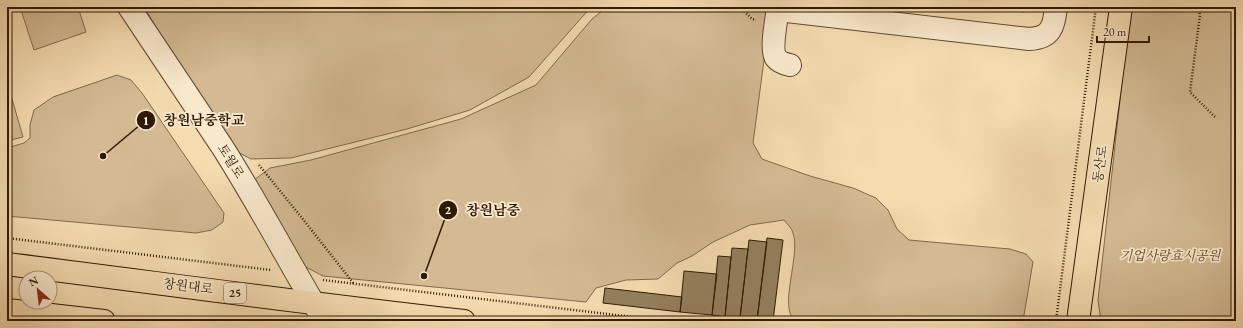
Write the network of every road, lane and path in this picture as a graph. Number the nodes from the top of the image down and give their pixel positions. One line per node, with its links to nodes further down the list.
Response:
1 (129, 7): 14 (street, 토월로)
2 (1056, 7): 6 (street)
3 (1096, 7): 18 (path)
4 (1121, 7): 19 (main road, 동산로)
5 (1198, 7): 8 (path)
6 (778, 9): 7 (street)
7 (790, 65)
8 (1216, 118)
9 (7, 238): 11 (path)
10 (7, 264): 14 (main road, 창원대로 / 25)
11 (274, 270)
12 (323, 280): 17 (path)
13 (7, 310): 15 (main road)
14 (318, 312): 16 (main road, 창원대로 / 25)
15 (104, 321)
16 (464, 321)
17 (666, 321)
18 (1056, 321)
19 (1078, 321)

